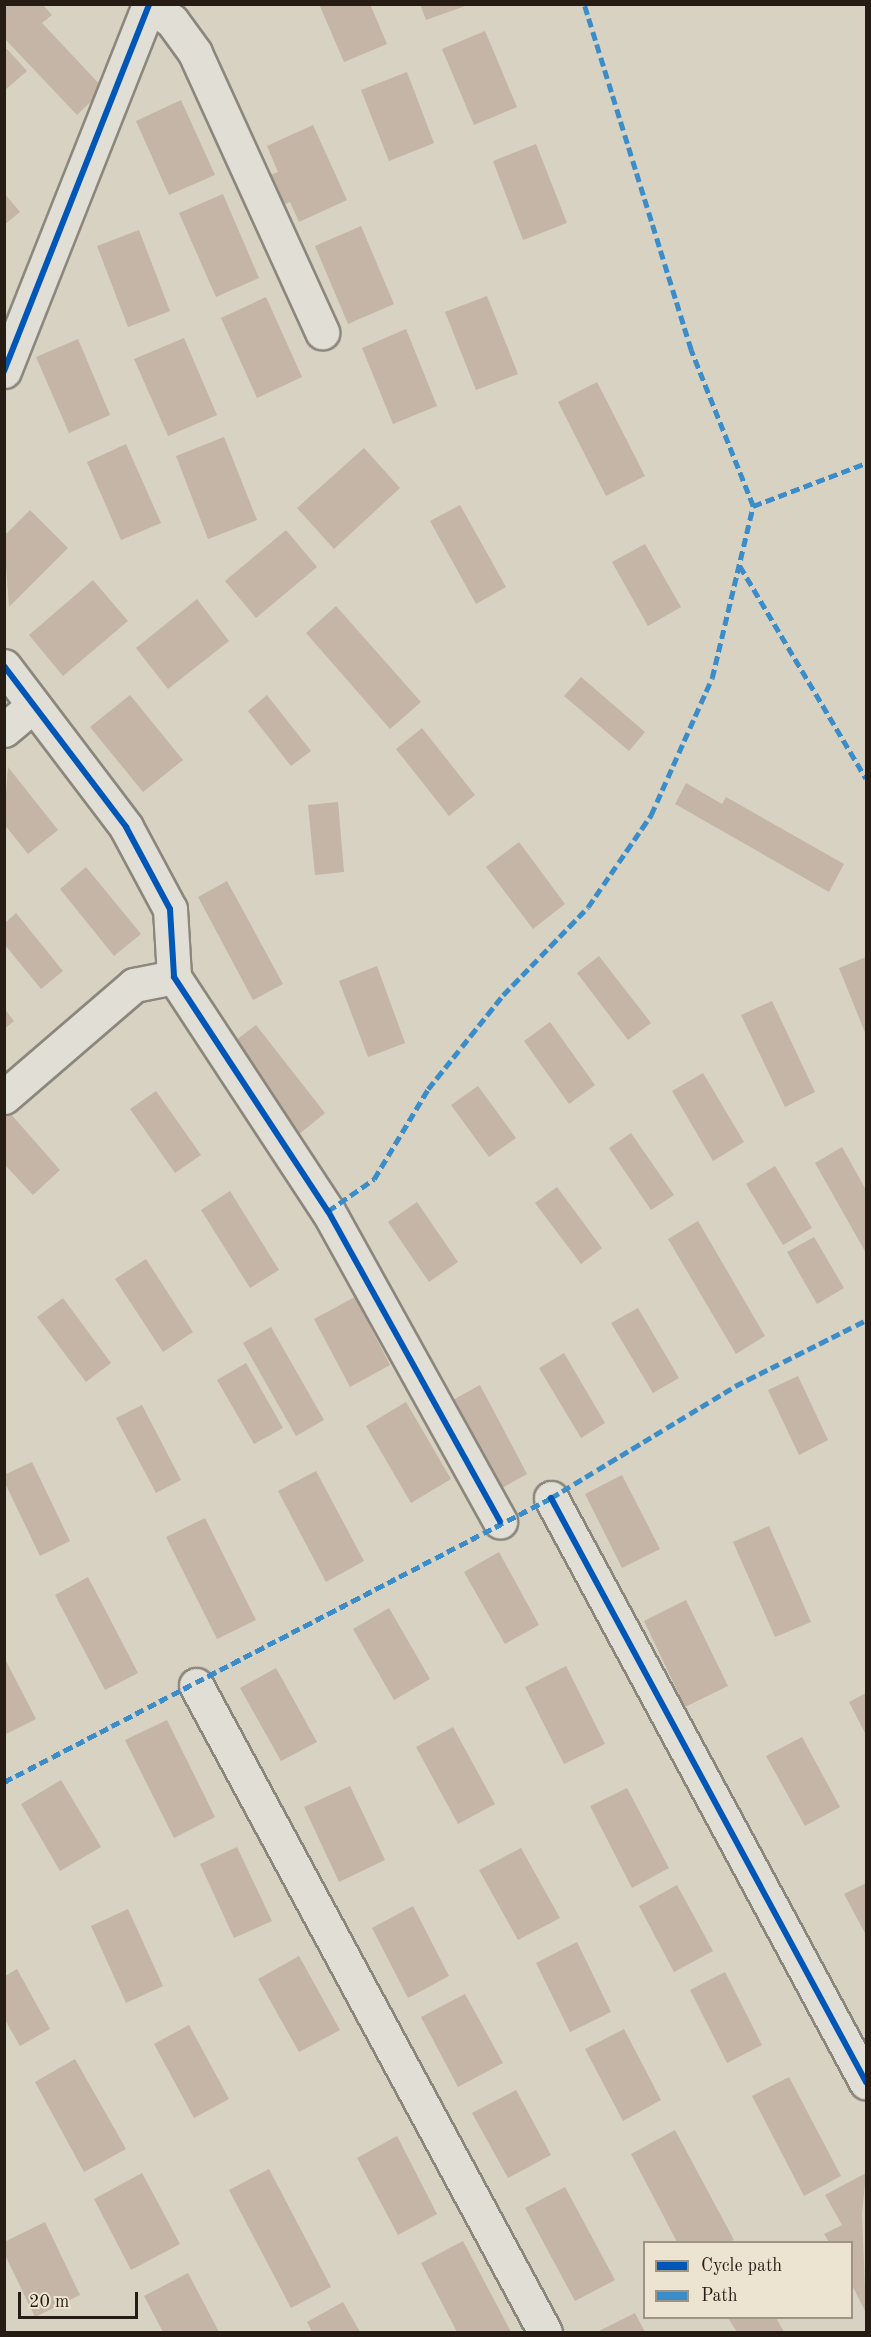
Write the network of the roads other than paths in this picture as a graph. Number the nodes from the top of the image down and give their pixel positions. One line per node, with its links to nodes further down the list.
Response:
1 (149, 5): 2 (street); 3 (street)
2 (322, 332)
3 (4, 371)
4 (4, 666): 5 (street)
5 (33, 706): 6 (street); 7 (street)
6 (4, 730)
7 (174, 977): 8 (street); 10 (street)
8 (4, 1097)
9 (551, 1498): 12 (street)
10 (500, 1521)
11 (196, 1685): 13 (street)
12 (867, 2082)
13 (544, 2332)

